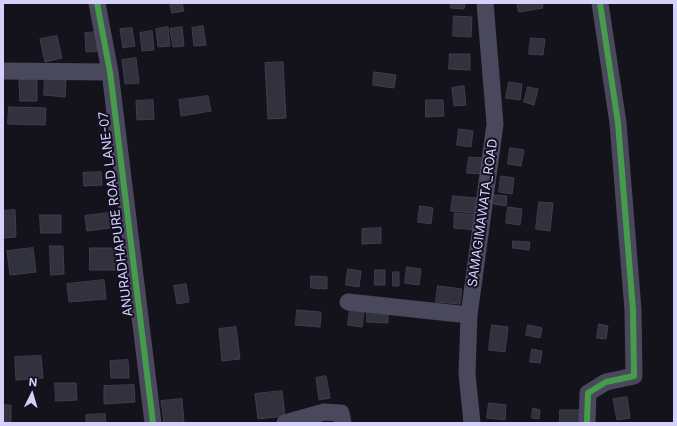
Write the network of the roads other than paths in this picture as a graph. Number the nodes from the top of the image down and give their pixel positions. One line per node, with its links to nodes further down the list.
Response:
1 (97, 3): 5 (street, ANURADHAPURE ROAD LANE-07)
2 (485, 3): 7 (street, SAMAGIMAWATA_ROAD)
3 (600, 3): 12 (street)
4 (3, 71): 5 (street)
5 (110, 72): 8 (street, ANURADHAPURE ROAD LANE-07)
6 (348, 302): 7 (street)
7 (469, 315): 11 (street, SAMAGIMAWATA_ROAD)
8 (153, 423)
9 (285, 423): 10 (street)
10 (343, 423)
11 (472, 423)
12 (587, 423)

